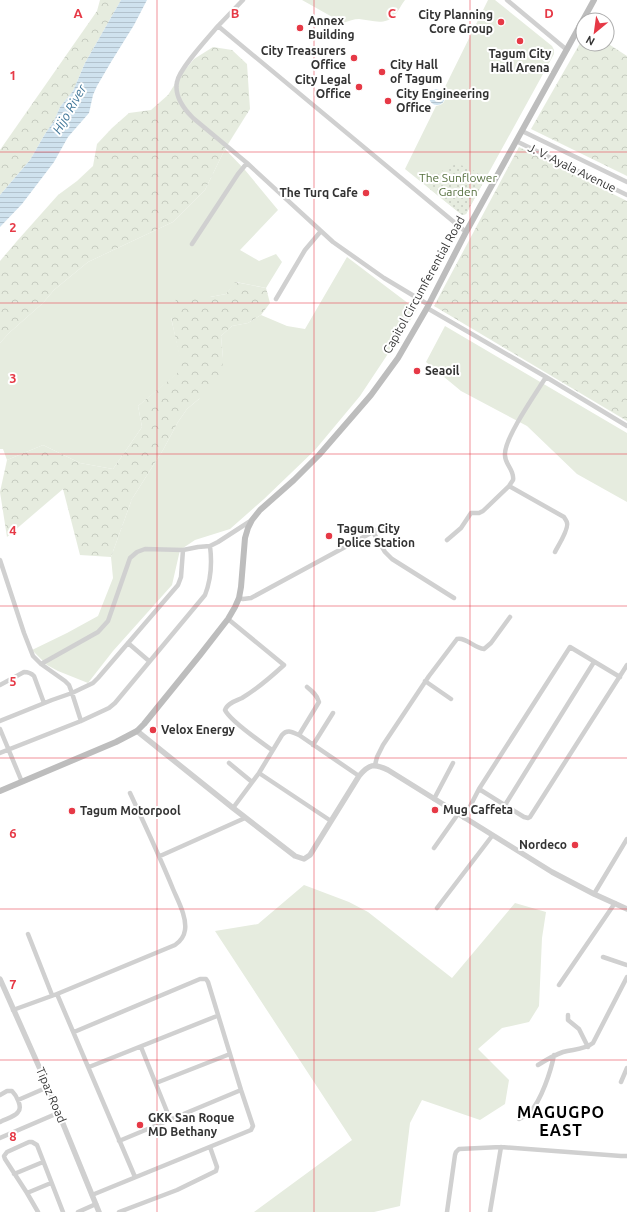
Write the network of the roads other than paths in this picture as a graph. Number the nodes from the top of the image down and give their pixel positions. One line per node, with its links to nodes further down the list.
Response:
1 (242, 0): 5 (street)
2 (507, 0): 7 (street)
3 (594, 0): 4 (main road, Capitol Circumferential Road)
4 (587, 12)
5 (218, 26): 10 (street); 14 (street)
6 (575, 35): 7 (main road, Capitol Circumferential Road)
7 (567, 50): 8 (main road, Capitol Circumferential Road)
8 (522, 131): 9 (main road, Capitol Circumferential Road); 11 (street, J. V. Ayala Avenue)
9 (516, 141): 12 (street, J. V. Ayala Avenue); 14 (main road, Capitol Circumferential Road)
10 (247, 163): 13 (street); 15 (street)
11 (627, 182)
12 (627, 195)
13 (321, 231): 16 (street); 17 (street)
14 (466, 232): 17 (main road, Capitol Circumferential Road)
15 (192, 244)
16 (276, 299)
17 (428, 306): 18 (street); 21 (main road, Capitol Circumferential Road)
18 (546, 377): 19 (street); 20 (street)
19 (627, 426)
20 (509, 486): 24 (street); 27 (street)
21 (252, 520): 25 (street); 29 (main road, Capitol Circumferential Road)
22 (382, 527): 23 (street)
23 (373, 532): 29 (street); 30 (street)
24 (447, 540)
25 (210, 546): 26 (street); 34 (street)
26 (183, 550): 33 (street); 36 (street)
27 (555, 552)
28 (0, 560): 36 (street)
29 (239, 598): 32 (main road, Capitol Circumferential Road)
30 (454, 598)
31 (510, 618): 39 (street)
32 (228, 619): 49 (main road, Capitol Circumferential Road); 53 (street)
33 (128, 643): 34 (street); 42 (street)
34 (149, 662): 47 (street)
35 (594, 662): 38 (street); 62 (street); 66 (street)
36 (41, 664): 42 (street)
37 (627, 665): 38 (street)
38 (620, 677): 66 (street)
39 (425, 681): 43 (street); 57 (street)
40 (0, 685): 44 (street)
41 (307, 687): 50 (street)
42 (72, 693): 44 (street); 47 (street)
43 (452, 699)
44 (44, 703): 46 (street)
45 (333, 714): 51 (street)
46 (0, 721)
47 (81, 721): 52 (street)
48 (0, 729): 52 (street)
49 (137, 731): 60 (main road, Capitol Circumferential Road); 67 (street)
50 (299, 735): 51 (street); 53 (street)
51 (313, 745): 59 (street)
52 (8, 750): 54 (street); 60 (street)
53 (272, 750): 58 (street)
54 (0, 753)
55 (453, 763): 65 (street)
56 (229, 764): 61 (street)
57 (375, 765): 59 (street); 65 (street)
58 (259, 773): 61 (street); 71 (street)
59 (359, 776): 71 (street)
60 (22, 782): 63 (main road, Capitol Circumferential Road)
61 (252, 782): 67 (street)
62 (479, 790): 66 (street); 70 (street)
63 (0, 791)
64 (130, 794): 75 (street)
65 (434, 799): 68 (street)
66 (505, 805)
67 (233, 808): 69 (street)
68 (458, 814): 70 (street); 74 (street)
69 (245, 818): 71 (street); 75 (street)
70 (464, 818): 72 (street)
71 (331, 821)
72 (492, 836): 76 (street); 78 (street)
73 (627, 840): 76 (street)
74 (434, 848)
75 (160, 856): 86 (street)
76 (594, 894): 77 (street)
77 (615, 903): 79 (street); 85 (street)
78 (437, 908)
79 (627, 909)
80 (28, 934): 86 (street)
81 (603, 957): 82 (street)
82 (627, 965)
83 (627, 977): 92 (street)
84 (0, 979): 87 (street, Tipaz Road)
85 (559, 985)
86 (55, 994): 87 (street); 90 (street)
87 (13, 1010): 100 (street, Tipaz Road)
88 (568, 1015): 92 (street)
89 (217, 1016): 90 (street); 91 (street); 93 (street)
90 (74, 1032): 96 (street)
91 (141, 1047): 96 (street); 99 (street)
92 (588, 1047): 94 (street)
93 (230, 1054): 99 (street); 101 (street)
94 (554, 1055): 95 (street); 106 (street)
95 (538, 1065)
96 (89, 1068): 109 (street)
97 (627, 1068): 98 (street)
98 (621, 1082)
99 (156, 1083): 105 (street)
100 (48, 1087): 103 (street); 104 (street, Tipaz Road)
101 (241, 1090): 105 (street); 110 (street)
102 (0, 1095): 103 (street)
103 (18, 1100): 107 (street)
104 (58, 1113): 108 (street); 118 (street, Tipaz Road)
105 (170, 1119): 109 (street)
106 (519, 1119)
107 (0, 1122)
108 (0, 1138)
109 (119, 1140): 115 (street)
110 (210, 1146): 115 (street); 124 (street)
111 (501, 1147): 112 (street); 125 (street); 126 (street)
112 (627, 1156)
113 (43, 1162): 114 (street); 114 (street); 116 (street)
114 (14, 1174): 117 (street)
115 (135, 1178): 118 (street)
116 (51, 1183): 117 (street); 121 (street)
117 (27, 1193): 120 (street)
118 (92, 1195): 119 (street, Tipaz Road)
119 (96, 1204): 122 (street); 123 (street, Tipaz Road)
120 (38, 1212)
121 (63, 1212)
122 (78, 1212)
123 (99, 1212)
124 (120, 1212)
125 (447, 1212)
126 (490, 1212)

